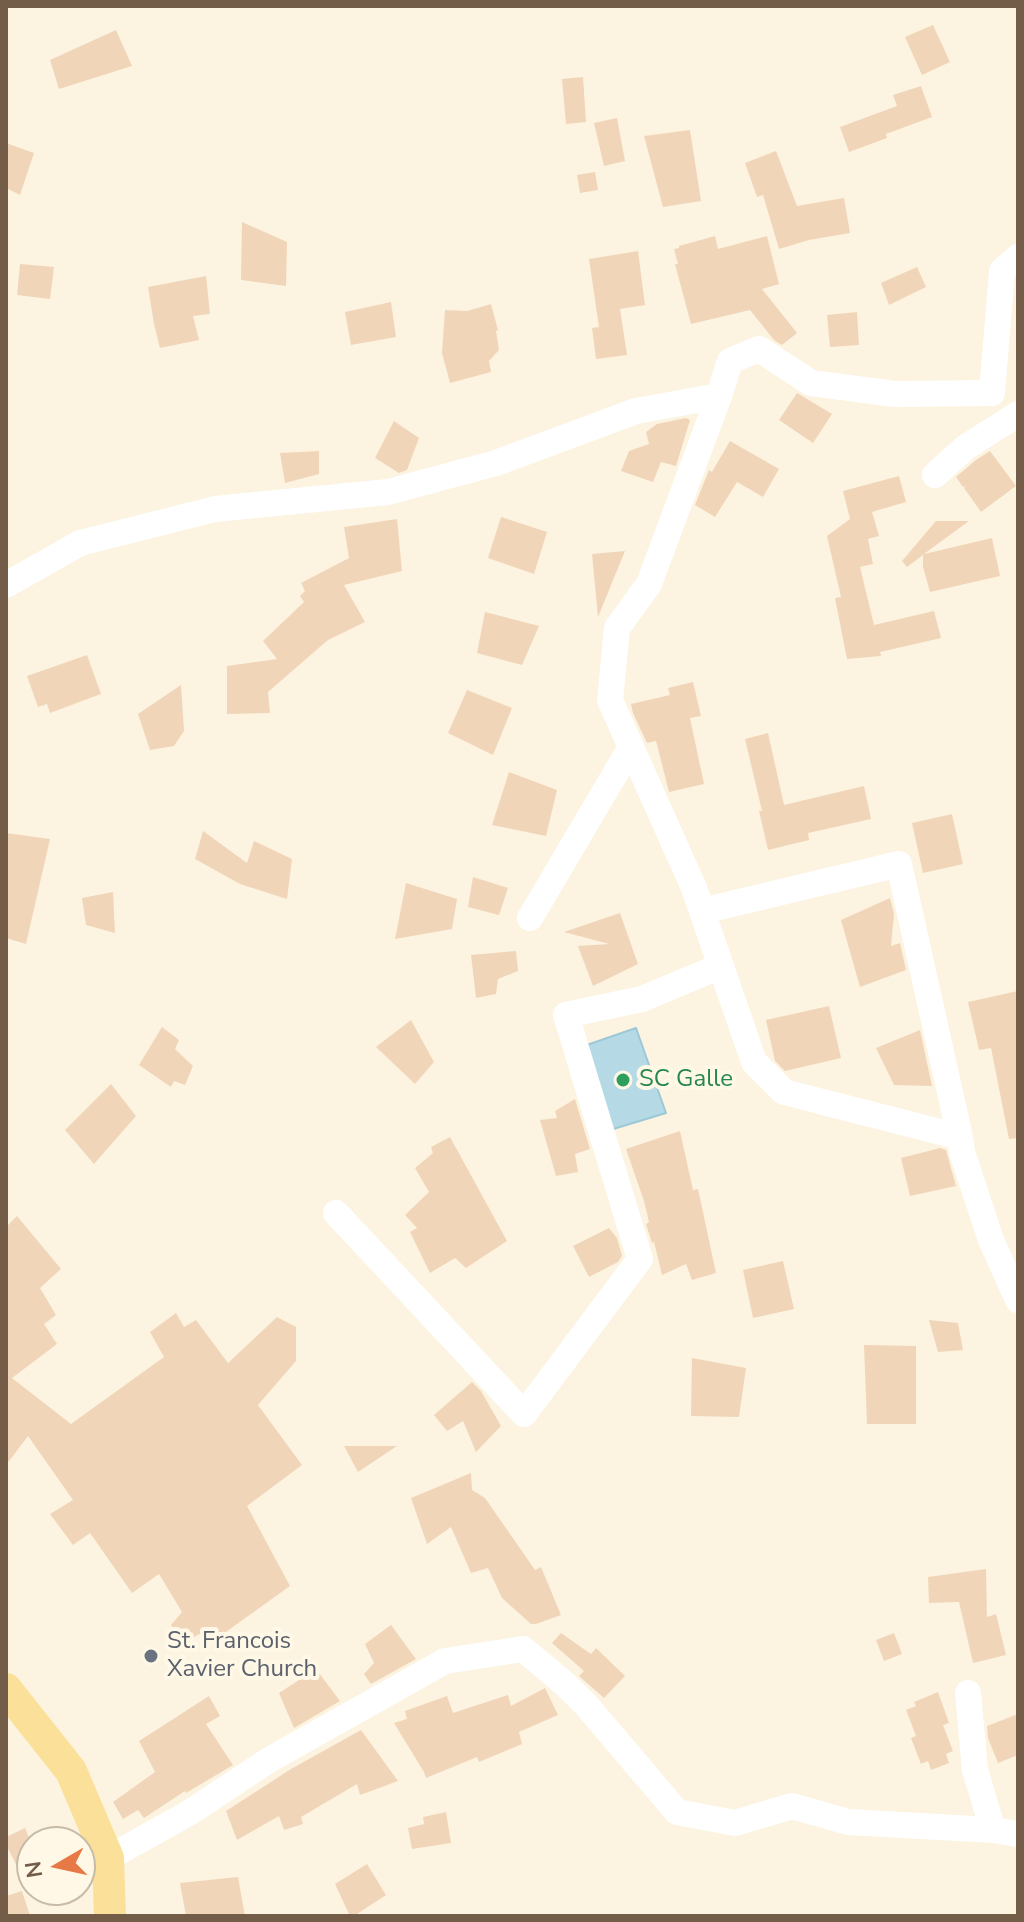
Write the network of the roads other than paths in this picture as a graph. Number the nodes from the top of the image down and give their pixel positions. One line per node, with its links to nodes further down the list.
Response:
1 (1018, 257): 2 (street)
2 (992, 393): 3 (street); 4 (street)
3 (719, 396): 6 (street); 7 (street)
4 (1018, 413): 5 (street)
5 (935, 475)
6 (6, 585)
7 (631, 747): 8 (street); 9 (street)
8 (702, 911): 10 (street); 11 (street)
9 (530, 918)
10 (721, 966): 11 (street); 12 (street)
11 (960, 1137): 13 (street)
12 (336, 1213)
13 (1018, 1300)
14 (6, 1689): 17 (main road)
15 (968, 1693): 16 (street)
16 (1006, 1832): 17 (street)
17 (108, 1858): 18 (main road)
18 (110, 1916)

